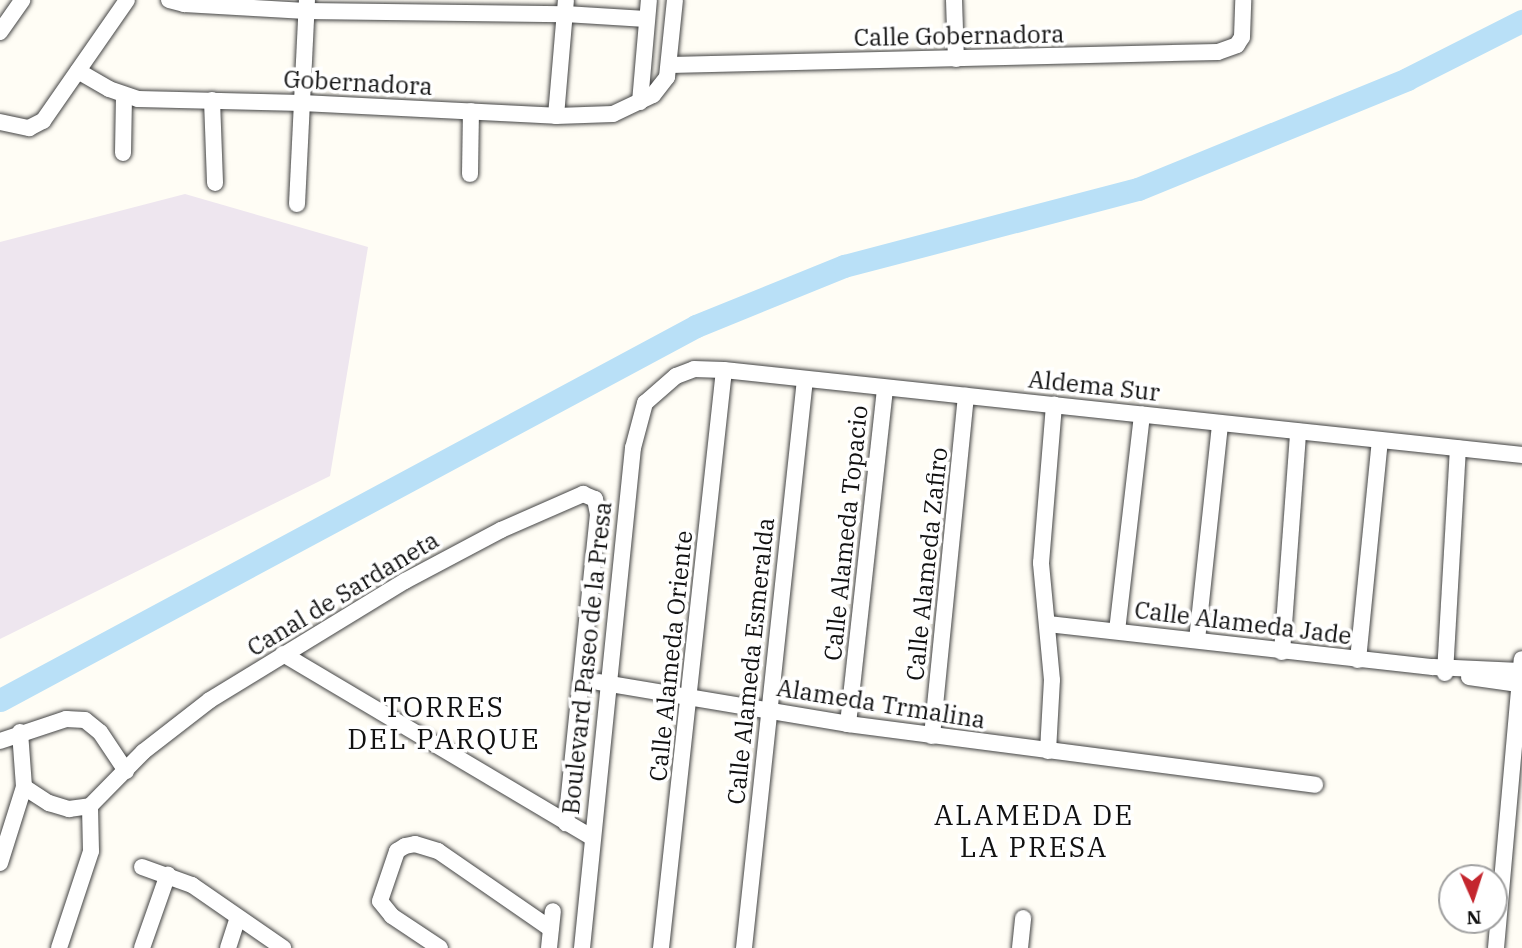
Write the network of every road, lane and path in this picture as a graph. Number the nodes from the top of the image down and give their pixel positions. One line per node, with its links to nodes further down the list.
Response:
1 (22, 0): 11 (street)
2 (127, 0): 14 (street)
3 (169, 0): 8 (street)
4 (649, 0): 10 (street)
5 (675, 0): 13 (street)
6 (954, 0): 12 (street)
7 (1243, 0): 12 (street, Calle Gobernadora)
8 (306, 6): 9 (street); 18 (street)
9 (566, 7): 10 (street); 20 (street)
10 (646, 19): 17 (street)
11 (0, 32)
12 (956, 59): 13 (street, Calle Gobernadora)
13 (670, 65): 17 (street)
14 (78, 71): 15 (street, Gobernadora); 21 (street)
15 (124, 96): 16 (street, Gobernadora); 22 (street)
16 (212, 100): 18 (street, Gobernadora); 24 (street)
17 (640, 102): 20 (street, Gobernadora)
18 (302, 103): 19 (street, Gobernadora); 25 (street)
19 (471, 111): 20 (street, Gobernadora); 23 (street)
20 (555, 116)
21 (0, 122)
22 (123, 153)
23 (470, 173)
24 (215, 183)
25 (297, 204)
26 (724, 370): 27 (street, Aldema Sur); 28 (street, Aldema Sur); 48 (street, Calle Alameda Oriente)
27 (805, 379): 29 (street, Aldema Sur); 49 (street, Calle Alameda Esmeralda)
28 (665, 383): 47 (street, Boulevard Paseo de la Presa)
29 (885, 389): 30 (street, Aldema Sur); 50 (street, Calle Alameda Topacio)
30 (966, 396): 31 (street, Aldema Sur); 52 (street, Calle Alameda Zafiro)
31 (1054, 405): 32 (street, Aldema Sur); 38 (street)
32 (1142, 414): 33 (street, Aldema Sur); 39 (street)
33 (1220, 423): 34 (street, Aldema Sur); 40 (street)
34 (1297, 432): 35 (street, Aldema Sur); 41 (street)
35 (1380, 441): 36 (street, Aldema Sur); 43 (street)
36 (1458, 448): 37 (street, Aldema Sur); 44 (street)
37 (1522, 455)
38 (1048, 624): 39 (street, Calle Alameda Jade); 54 (street)
39 (1116, 631): 40 (street, Calle Alameda Jade)
40 (1197, 640): 41 (street, Calle Alameda Jade)
41 (1282, 652): 43 (street, Calle Alameda Jade)
42 (283, 654): 46 (street, Canal de Sardaneta); 55 (street, Canal de Sardaneta); 60 (street)
43 (1357, 660): 44 (street, Calle Alameda Jade)
44 (1441, 669): 45 (street, Calle Alameda Jade)
45 (1520, 671): 56 (street)
46 (583, 677): 47 (street, Alameda Trmalina); 60 (street)
47 (606, 686): 48 (street, Alameda Trmalina); 61 (street, Boulevard Paseo de la Presa)
48 (689, 698): 49 (street, Alameda Trmalina); 76 (street, Calle Alameda Oriente)
49 (768, 710): 50 (street, Alameda Trmalina); 77 (street, Calle Alameda Esmeralda)
50 (848, 724): 52 (street, Alameda Trmalina)
51 (20, 733): 53 (street); 55 (street); 58 (street)
52 (933, 736): 54 (street, Alameda Trmalina)
53 (0, 741)
54 (1048, 751): 57 (street, Alameda Trmalina)
55 (126, 771): 59 (street)
56 (1516, 778): 79 (street)
57 (1315, 785)
58 (24, 787): 59 (street); 62 (street)
59 (90, 806): 69 (street)
60 (566, 823): 61 (street)
61 (591, 837): 75 (street, Boulevard Paseo de la Presa)
62 (0, 863)
63 (142, 867): 64 (street)
64 (168, 874): 66 (street); 70 (street)
65 (553, 911): 68 (street)
66 (238, 918): 71 (street); 72 (street)
67 (1023, 918): 78 (street)
68 (551, 929): 73 (street); 74 (street)
69 (59, 948)
70 (142, 948)
71 (228, 948)
72 (283, 948)
73 (440, 948)
74 (550, 948)
75 (582, 948)
76 (661, 948)
77 (744, 948)
78 (1020, 948)
79 (1496, 948)

